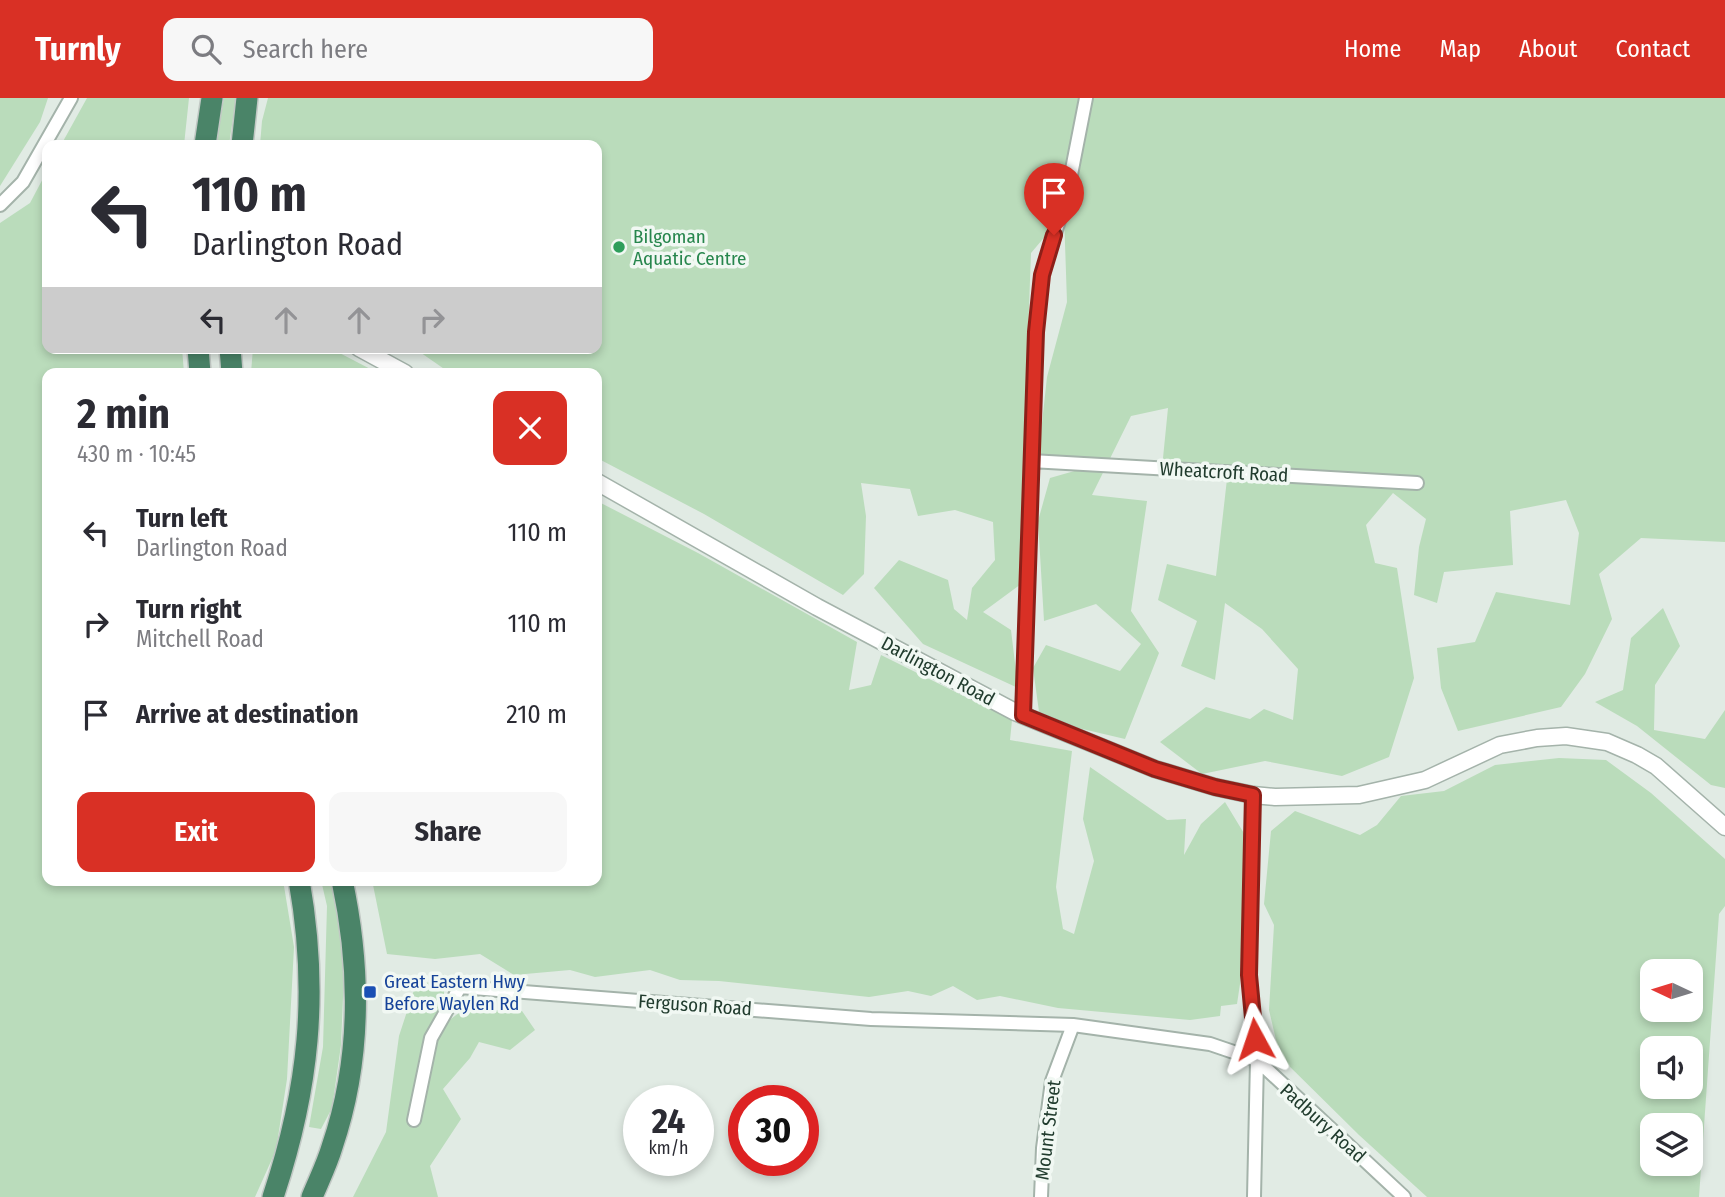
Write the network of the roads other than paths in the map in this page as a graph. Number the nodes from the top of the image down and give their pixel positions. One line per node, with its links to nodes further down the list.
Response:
1 (71, 98): 5 (street)
2 (212, 98): 6 (highway)
3 (247, 98): 7 (highway)
4 (1086, 98): 12 (street)
5 (47, 140)
6 (206, 140)
7 (243, 140)
8 (42, 149): 9 (street)
9 (0, 205)
10 (370, 354): 11 (street)
11 (396, 368)
12 (1031, 461): 13 (street, Wheatcroft Road); 15 (street)
13 (1417, 483)
14 (602, 485): 15 (street, Darlington Road)
15 (1023, 715): 16 (street, Darlington Road)
16 (1253, 795): 17 (street, Darlington Road); 21 (street)
17 (1725, 827)
18 (300, 886): 23 (highway)
19 (343, 886): 24 (highway)
20 (1073, 1025): 21 (street, Padbury Road); 22 (street, Ferguson Road); 25 (street, Mount Street)
21 (1257, 1060): 26 (street); 27 (street, Padbury Road)
22 (414, 1120)
23 (273, 1197)
24 (312, 1197)
25 (1041, 1197)
26 (1254, 1197)
27 (1405, 1197)

